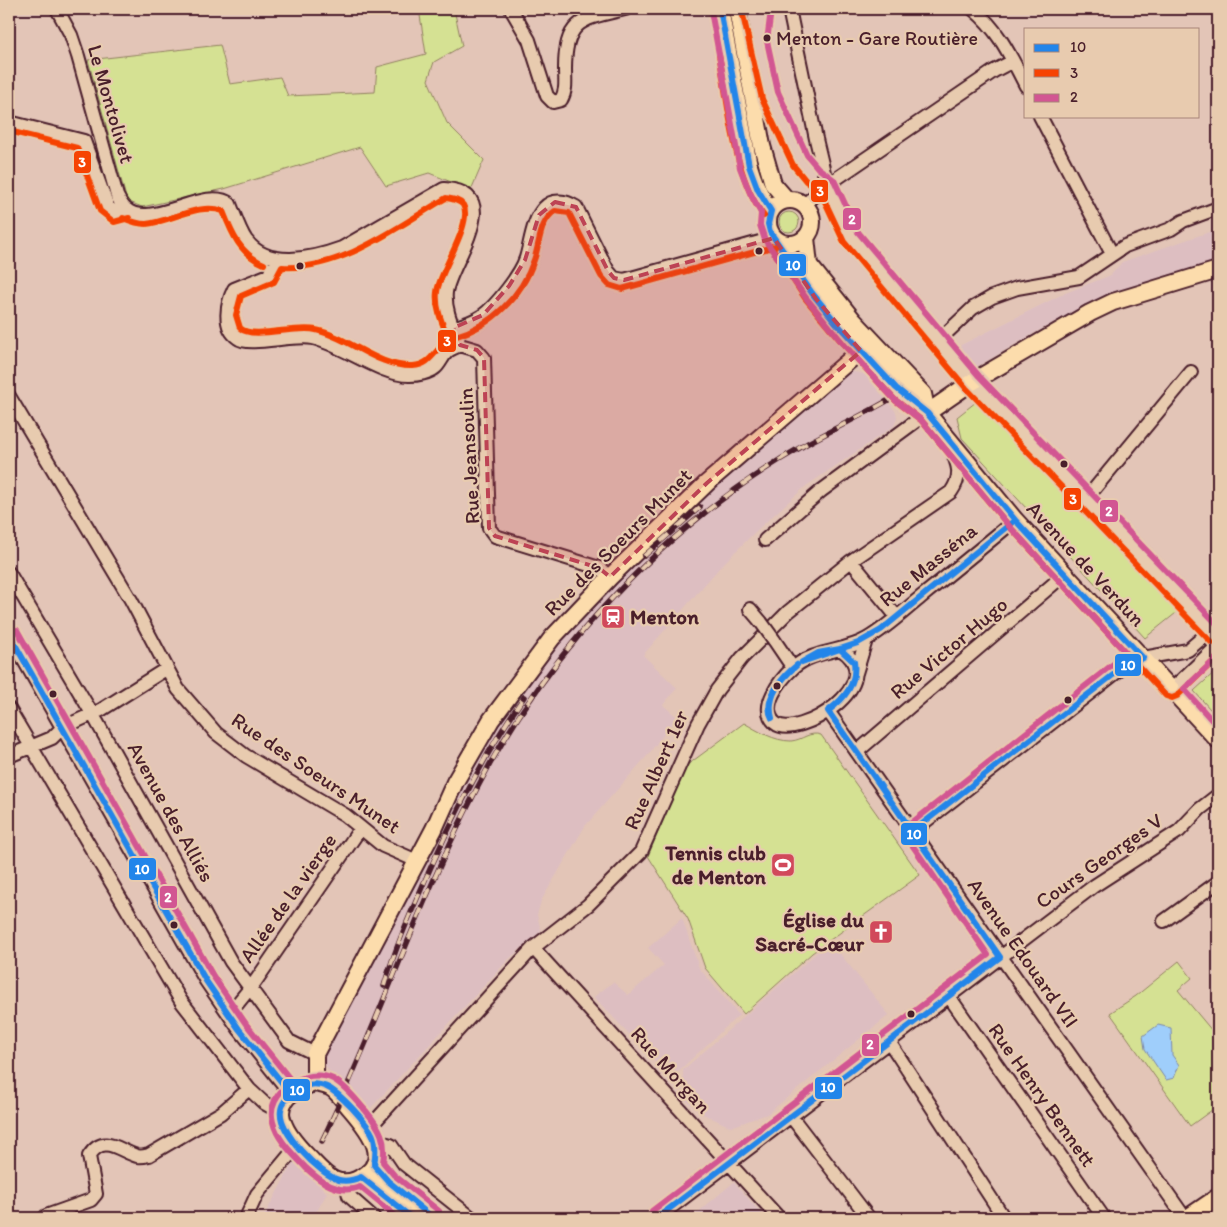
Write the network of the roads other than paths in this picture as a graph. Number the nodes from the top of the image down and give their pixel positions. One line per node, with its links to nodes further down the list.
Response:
1 (57, 9): 16 (street, Le Montolivet)
2 (511, 9): 3 (street)
3 (625, 9)
4 (720, 9): 17 (main road)
5 (737, 9): 13 (main road)
6 (789, 9): 12 (street)
7 (973, 9): 8 (street)
8 (1013, 61): 9 (street); 12 (street)
9 (1024, 82)
10 (1041, 118): 20 (street)
11 (9, 122): 16 (street)
12 (827, 185): 14 (street); 24 (street)
13 (788, 200): 14 (main road); 17 (main road)
14 (804, 205): 18 (main road)
15 (1218, 208): 20 (street)
16 (126, 210): 21 (street)
17 (771, 211): 19 (main road)
18 (806, 238): 19 (main road); 26 (main road, Avenue de Verdun)
19 (776, 240): 23 (street); 26 (main road, Avenue de Verdun)
20 (1112, 254): 24 (street)
21 (276, 259): 23 (street); 25 (street)
22 (1218, 270): 28 (main road)
23 (454, 328): 25 (street)
24 (938, 341): 28 (street)
25 (460, 345): 38 (street, Rue Jeansoulin)
26 (866, 346): 30 (main road, Avenue de Verdun); 38 (main road, Rue des Soeurs Munet)
27 (1191, 372): 32 (street)
28 (972, 382): 30 (main road); 32 (street)
29 (9, 396): 47 (street, Rue des Soeurs Munet)
30 (927, 413): 31 (main road, Avenue de Verdun); 34 (street)
31 (944, 434): 33 (main road, Avenue de Verdun); 35 (street, Rue Albert 1er)
32 (1086, 499): 42 (street)
33 (1015, 520): 37 (main road, Avenue de Verdun); 40 (street, Rue Masséna)
34 (765, 540)
35 (851, 561): 40 (street); 64 (street, Rue Albert 1er)
36 (9, 573): 52 (street, Avenue des Alliés)
37 (1065, 574): 45 (main road, Avenue de Verdun); 56 (street, Rue Victor Hugo)
38 (610, 577): 61 (main road, Rue des Soeurs Munet)
39 (750, 609): 46 (street, bridge)
40 (897, 617): 43 (street, Rue Masséna)
41 (9, 634): 53 (street)
42 (1218, 637): 45 (street); 49 (street)
43 (866, 640): 44 (street, Rue Masséna); 48 (street)
44 (840, 649): 46 (street, Rue Masséna); 48 (street)
45 (1143, 658): 49 (main road, Avenue de Verdun); 60 (street)
46 (793, 668): 51 (street)
47 (166, 669): 52 (street); 59 (street, Rue des Soeurs Munet)
48 (856, 674): 51 (street)
49 (1172, 690): 54 (main road, Avenue de Verdun)
50 (9, 709): 55 (street)
51 (828, 711): 56 (street, Avenue Edouard VII)
52 (96, 712): 53 (street); 66 (street, Avenue des Alliés)
53 (62, 728): 55 (street); 68 (street)
54 (1218, 740)
55 (30, 745): 57 (street); 72 (street)
56 (858, 751): 60 (street, Avenue Edouard VII)
57 (9, 756)
58 (1218, 796): 65 (street, Cours Georges V)
59 (360, 829): 61 (street, Rue des Soeurs Munet); 66 (street, Allée de la vierge)
60 (913, 831): 65 (street, Avenue Edouard VII)
61 (417, 861): 70 (main road)
62 (1218, 882): 63 (street)
63 (1164, 921)
64 (533, 948): 76 (street, Rue Albert 1er); 78 (street, Rue Morgan)
65 (1000, 956): 67 (street, Cours Georges V); 94 (street, Avenue Edouard VII)
66 (249, 989): 68 (street, Allée de la vierge); 70 (street, Avenue des Alliés)
67 (948, 995): 69 (street, Cours Georges V); 93 (street, Rue Henry Bennett)
68 (229, 1014): 73 (street)
69 (888, 1040): 75 (street, Cours Georges V); 92 (street)
70 (315, 1054): 71 (main road)
71 (315, 1083): 73 (main road); 76 (main road)
72 (249, 1089): 74 (street); 83 (street)
73 (291, 1094): 74 (main road)
74 (280, 1112): 77 (main road)
75 (790, 1116): 78 (street, Cours Georges V); 91 (street)
76 (372, 1135): 79 (main road); 88 (street)
77 (297, 1146): 81 (main road); 84 (street)
78 (728, 1162): 89 (street, Cours Georges V); 90 (street, Rue Morgan)
79 (374, 1165): 80 (main road); 87 (main road)
80 (361, 1177): 81 (main road); 86 (main road)
81 (346, 1183): 85 (street)
82 (1218, 1197): 94 (main road)
83 (46, 1216)
84 (246, 1218)
85 (374, 1218)
86 (412, 1218)
87 (433, 1218)
88 (472, 1218)
89 (656, 1218)
90 (779, 1218)
91 (869, 1218)
92 (1004, 1218)
93 (1104, 1218)
94 (1186, 1218)

